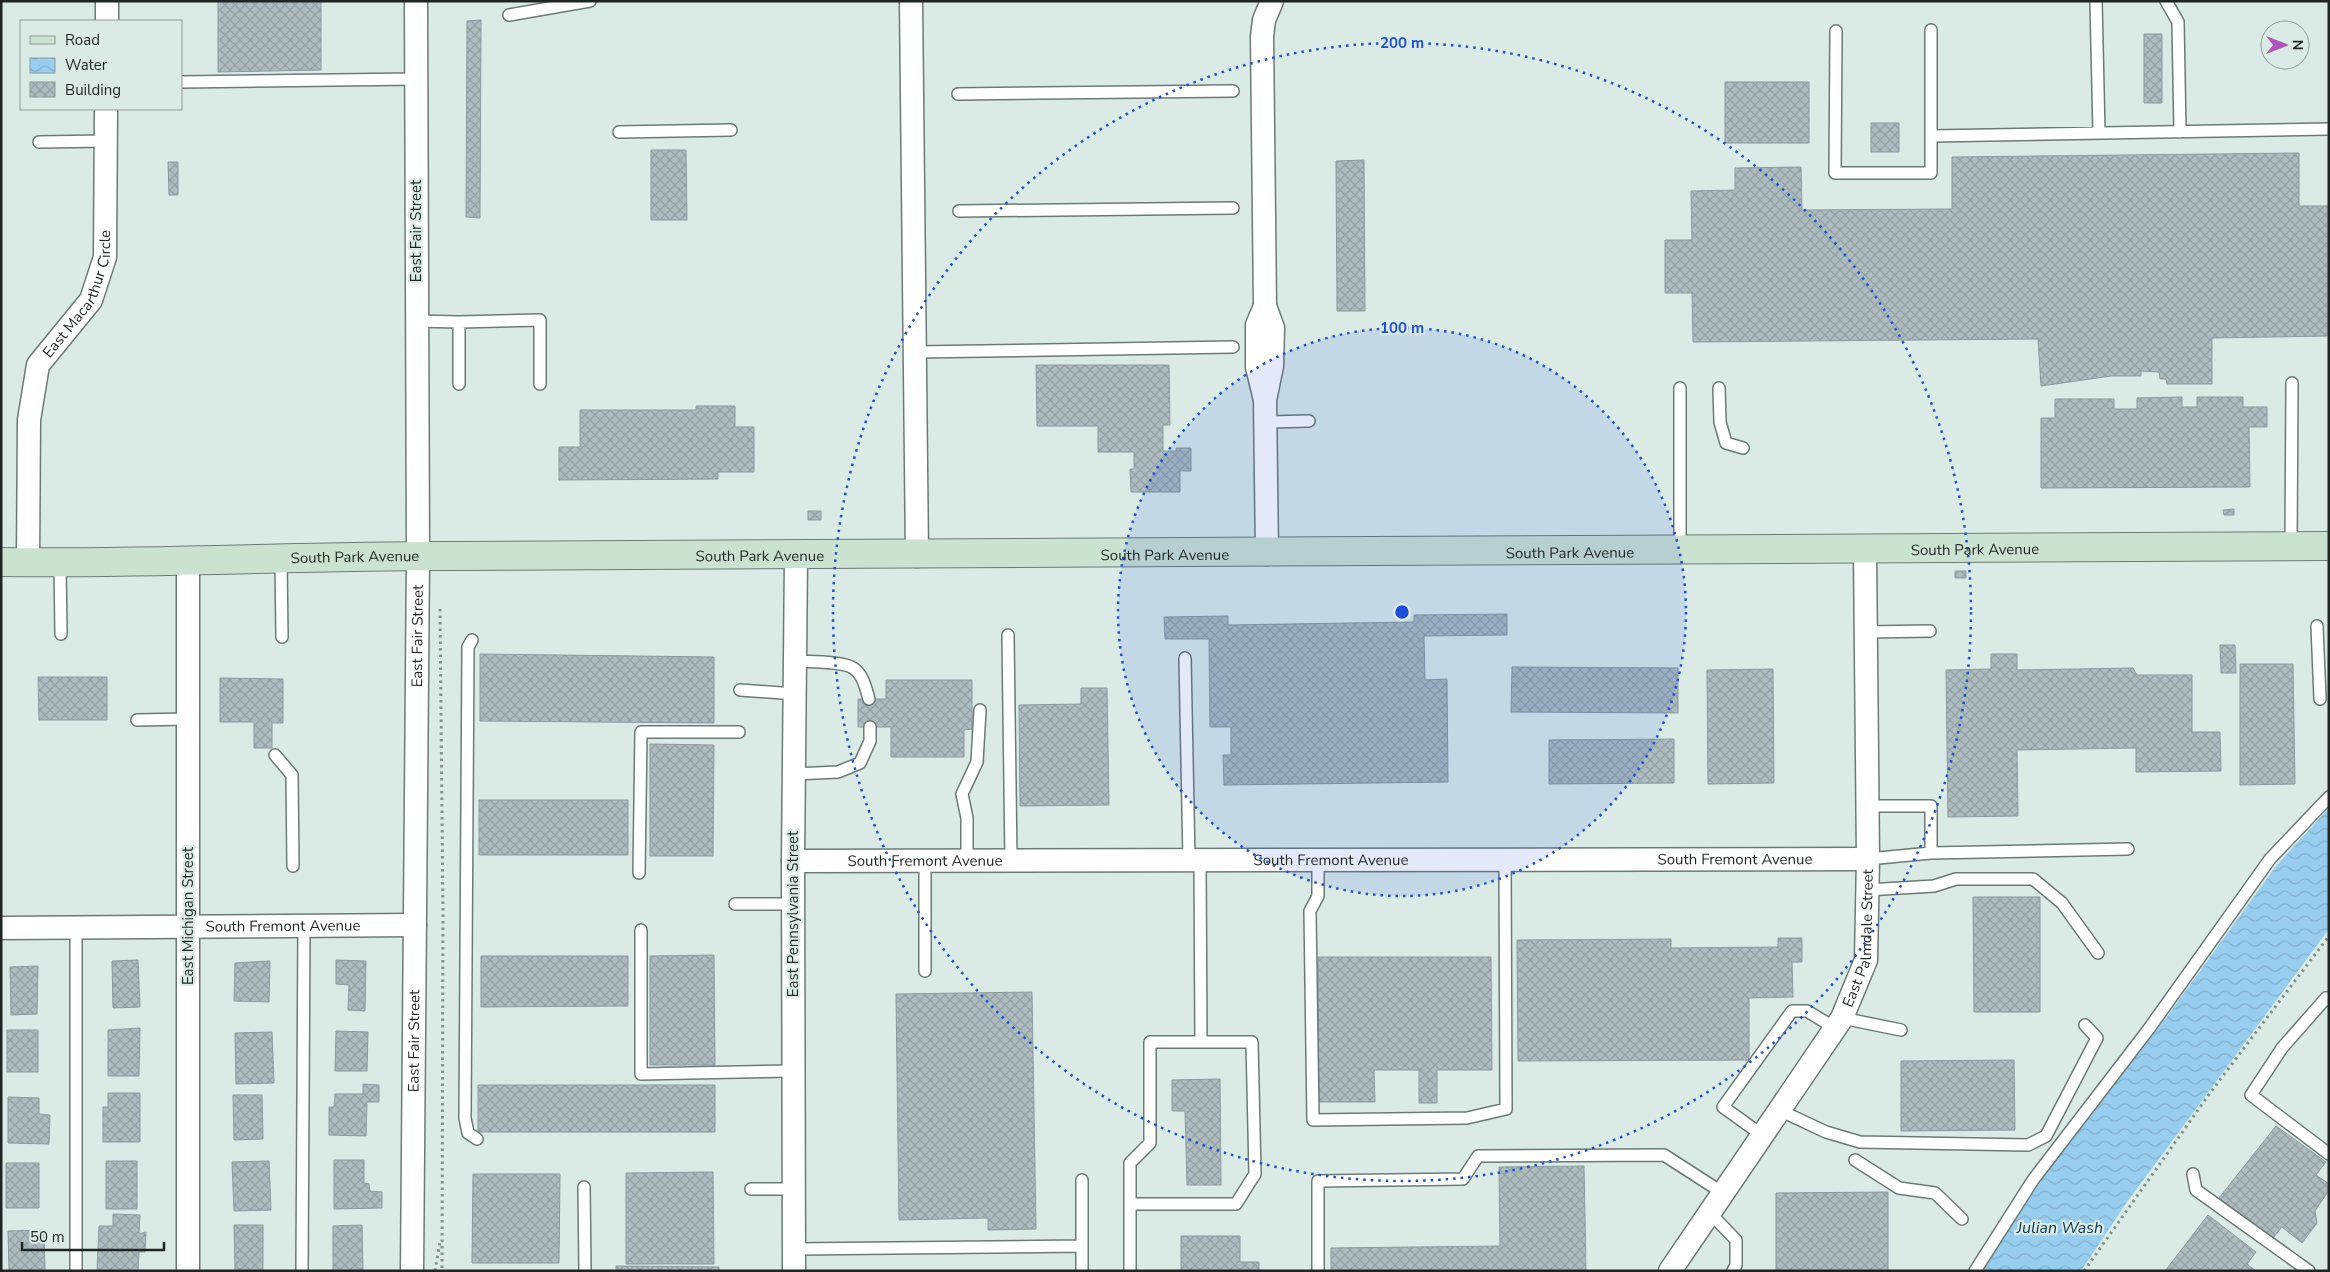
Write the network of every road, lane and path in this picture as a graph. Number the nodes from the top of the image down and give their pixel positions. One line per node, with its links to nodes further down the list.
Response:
1 (107, 1): 9 (street)
2 (416, 1): 12 (street, East Fair Street)
3 (590, 1): 8 (lane)
4 (911, 1): 30 (street)
5 (1272, 1): 37 (street)
6 (2096, 1): 21 (lane)
7 (2166, 1): 20 (lane)
8 (509, 15)
9 (106, 20)
10 (1836, 30): 22 (lane)
11 (1931, 30): 22 (lane)
12 (415, 79): 13 (lane); 27 (street, East Fair Street)
13 (182, 82)
14 (1233, 91): 15 (lane)
15 (958, 94)
16 (106, 110): 23 (street, East Macarthur Circle)
17 (2329, 129): 20 (lane)
18 (731, 130): 19 (lane)
19 (619, 132)
20 (2180, 132): 21 (lane)
21 (2099, 133): 22 (lane)
22 (1931, 136)
23 (106, 141): 24 (lane); 50 (street, East Macarthur Circle)
24 (39, 142)
25 (1233, 208): 26 (lane)
26 (959, 211)
27 (416, 321): 28 (lane); 44 (street, East Fair Street)
28 (459, 322): 32 (lane); 33 (lane)
29 (1233, 347): 30 (lane)
30 (915, 352): 45 (street)
31 (2292, 383): 39 (lane)
32 (459, 384)
33 (540, 384)
34 (1680, 388): 42 (lane)
35 (1719, 388): 38 (lane)
36 (1309, 421): 37 (lane)
37 (1265, 422): 43 (street)
38 (1743, 448)
39 (2291, 546): 40 (main road, South Park Avenue); 41 (main road, South Park Avenue)
40 (2329, 546)
41 (1865, 551): 42 (main road, South Park Avenue); 55 (street, East Palmdale Street)
42 (1680, 552): 43 (main road, South Park Avenue)
43 (1267, 554): 45 (main road, South Park Avenue)
44 (418, 556): 46 (main road, South Park Avenue); 47 (main road, South Park Avenue); 90 (street, East Fair Street)
45 (917, 556): 46 (main road, South Park Avenue)
46 (796, 557): 61 (street, East Pennsylvania Street)
47 (282, 559): 48 (main road, South Park Avenue); 58 (lane)
48 (188, 561): 51 (main road, South Park Avenue); 67 (street, East Michigan Street)
49 (1, 562): 50 (main road, South Park Avenue)
50 (28, 562): 51 (main road, South Park Avenue)
51 (60, 562): 56 (lane)
52 (440, 600): 119 (path)
53 (2317, 626): 65 (lane)
54 (1930, 631): 55 (lane)
55 (1866, 632): 74 (street, East Palmdale Street)
56 (61, 634)
57 (1008, 635): 83 (lane)
58 (282, 637)
59 (472, 640): 107 (lane)
60 (1185, 658): 78 (lane)
61 (795, 661): 63 (street, East Pennsylvania Street); 64 (lane)
62 (740, 690): 63 (lane)
63 (795, 694): 72 (street, East Pennsylvania Street)
64 (869, 699)
65 (2320, 699)
66 (980, 710): 82 (lane)
67 (188, 718): 68 (lane); 91 (street, East Michigan Street)
68 (137, 720)
69 (870, 727): 72 (lane)
70 (739, 732): 86 (lane)
71 (276, 755): 85 (lane)
72 (794, 774): 84 (street, East Pennsylvania Street)
73 (2329, 797): 134 (lane)
74 (1868, 806): 76 (lane); 77 (street, East Palmdale Street)
75 (2128, 849): 76 (lane)
76 (1931, 853): 77 (lane)
77 (1868, 858): 80 (street, South Fremont Avenue); 87 (street, East Palmdale Street)
78 (1194, 860): 79 (street, South Fremont Avenue); 83 (street, South Fremont Avenue); 103 (lane)
79 (1318, 860): 80 (street, South Fremont Avenue); 80 (lane)
80 (1505, 860)
81 (925, 861): 82 (street, South Fremont Avenue); 84 (street, South Fremont Avenue); 98 (lane)
82 (967, 861): 83 (street, South Fremont Avenue)
83 (1011, 861)
84 (793, 862): 89 (street, East Pennsylvania Street)
85 (293, 866)
86 (639, 873)
87 (1868, 890): 97 (lane); 100 (street, East Palmdale Street)
88 (735, 904): 89 (lane)
89 (793, 904): 104 (street, East Pennsylvania Street)
90 (415, 925): 92 (street, South Fremont Avenue); 125 (street, East Fair Street)
91 (188, 926): 92 (street, South Fremont Avenue); 93 (street, South Fremont Avenue); 123 (street, East Michigan Street)
92 (304, 926): 124 (lane)
93 (76, 927): 94 (street, South Fremont Avenue); 122 (lane)
94 (1, 928)
95 (642, 930): 104 (lane)
96 (2329, 936): 135 (path)
97 (2098, 953)
98 (925, 971)
99 (2329, 1000): 108 (lane)
100 (1839, 1023): 102 (lane); 105 (street, East Palmdale Street); 106 (lane)
101 (2085, 1025): 105 (lane)
102 (1901, 1030)
103 (1201, 1042): 116 (lane); 116 (lane)
104 (793, 1071): 114 (street, East Pennsylvania Street)
105 (1780, 1110): 106 (street, East Palmdale Street)
106 (1762, 1135): 115 (street, East Palmdale Street)
107 (477, 1139)
108 (2329, 1154)
109 (1855, 1160): 118 (lane)
110 (2193, 1174): 136 (lane)
111 (1082, 1180): 120 (lane)
112 (584, 1187): 128 (lane)
113 (750, 1189): 114 (lane)
114 (793, 1189): 121 (street, East Pennsylvania Street)
115 (1723, 1193): 117 (street, East Palmdale Street); 131 (lane)
116 (1130, 1204): 130 (lane)
117 (1710, 1213): 132 (street, East Palmdale Street); 133 (lane)
118 (1962, 1219)
119 (442, 1234): 126 (path); 127 (path)
120 (1082, 1246): 121 (lane); 129 (lane)
121 (794, 1260)
122 (76, 1271)
123 (188, 1271)
124 (302, 1271)
125 (412, 1271)
126 (435, 1271)
127 (442, 1271)
128 (585, 1271)
129 (1082, 1271)
130 (1130, 1271)
131 (1318, 1271)
132 (1670, 1271)
133 (1732, 1271)
134 (1975, 1271)
135 (2084, 1271)
136 (2309, 1271)

